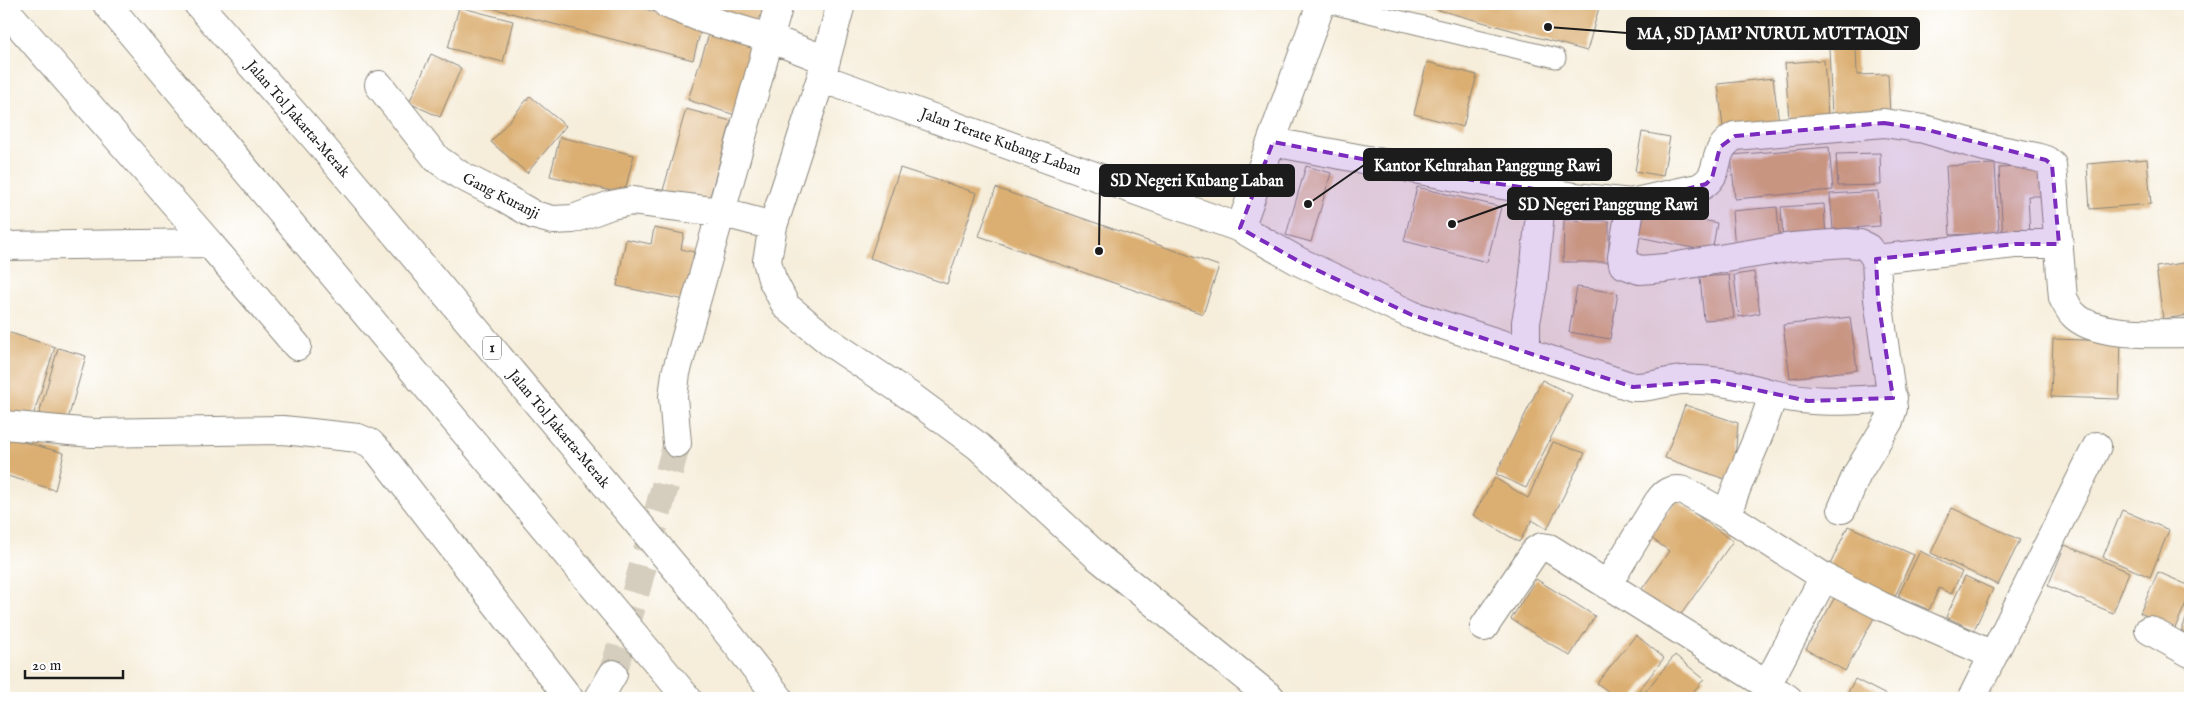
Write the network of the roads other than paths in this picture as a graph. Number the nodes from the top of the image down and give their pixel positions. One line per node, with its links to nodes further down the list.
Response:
1 (107, 4): 43 (main road)
2 (198, 4): 44 (main road, Jalan Tol Jakarta–Merak / 1)
3 (667, 4): 9 (main road, Jalan Terate Kubang Laban)
4 (779, 4): 9 (main road)
5 (841, 4): 11 (main road)
6 (1321, 4): 13 (main road)
7 (1332, 4): 10 (lane)
8 (4, 8): 19 (main road)
9 (772, 39): 11 (main road, Jalan Terate Kubang Laban); 16 (main road)
10 (1556, 58)
11 (817, 63): 17 (main road); 18 (main road, Jalan Terate Kubang Laban)
12 (379, 85): 16 (main road, Gang Kuranji)
13 (1273, 142): 14 (main road); 18 (main road)
14 (1542, 191): 15 (main road); 25 (main road)
15 (1632, 202): 20 (main road); 22 (main road)
16 (722, 213): 17 (main road, Gang Kuranji); 29 (main road)
17 (761, 223): 45 (main road)
18 (1240, 228): 25 (main road, Jalan Terate Kubang Laban)
19 (209, 243): 21 (main road); 24 (main road)
20 (2059, 244): 22 (main road); 23 (main road)
21 (4, 246)
22 (1876, 259): 27 (main road)
23 (2190, 333)
24 (297, 346)
25 (1526, 351): 26 (main road, Jalan Terate Kubang Laban)
26 (1773, 394): 27 (main road, Jalan Terate Kubang Laban); 32 (main road)
27 (1893, 398): 31 (main road)
28 (4, 425): 41 (main road)
29 (677, 443)
30 (2097, 446): 38 (main road)
31 (1842, 509)
32 (1727, 515): 33 (main road); 34 (main road)
33 (1824, 577): 38 (main road); 40 (main road)
34 (1607, 585): 35 (main road); 40 (main road)
35 (1484, 627)
36 (2150, 630): 37 (main road)
37 (2190, 653)
38 (1993, 655): 46 (main road)
39 (613, 674): 42 (main road)
40 (1777, 692)
41 (569, 698)
42 (598, 698)
43 (688, 698)
44 (779, 698)
45 (1271, 698)
46 (1972, 698)

